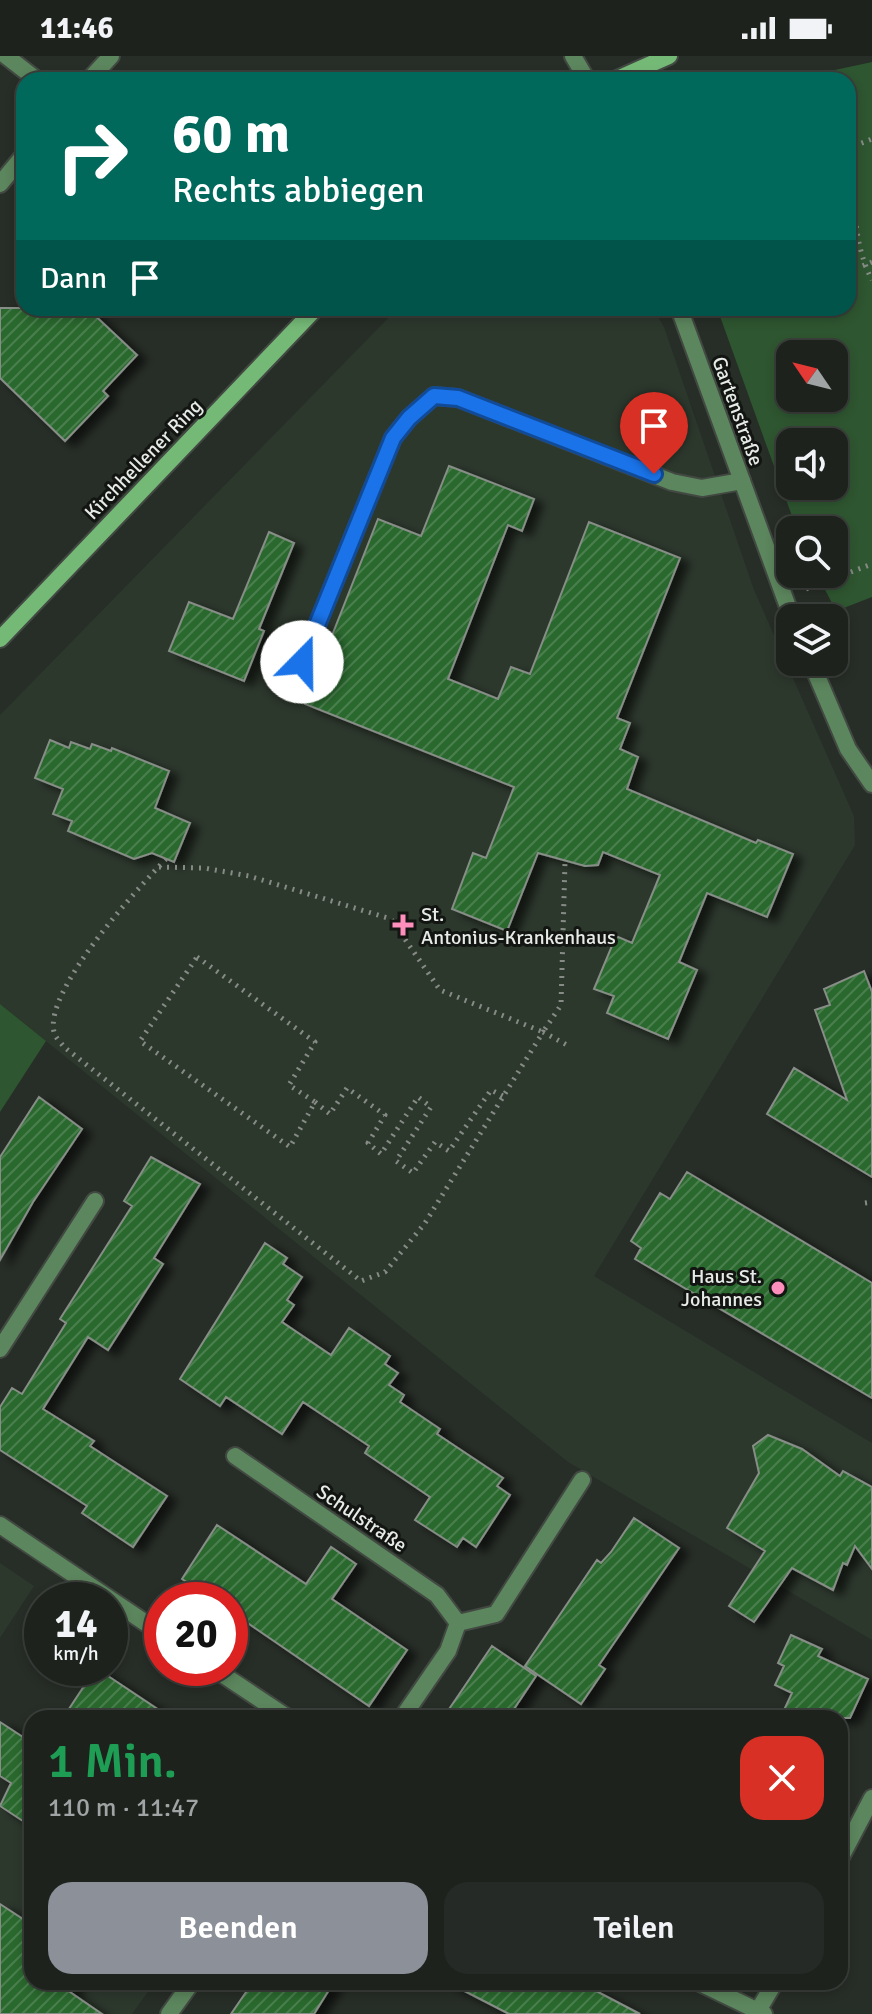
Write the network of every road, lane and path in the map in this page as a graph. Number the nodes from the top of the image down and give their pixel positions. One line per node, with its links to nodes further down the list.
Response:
1 (6, 56): 4 (street)
2 (111, 56): 5 (street)
3 (669, 56): 6 (street)
4 (27, 72)
5 (96, 72)
6 (633, 72)
7 (16, 165): 8 (street)
8 (0, 184)
9 (856, 219): 11 (path)
10 (872, 262): 11 (path)
11 (864, 266): 12 (path); 13 (path)
12 (856, 269)
13 (872, 280)
14 (308, 316): 20 (street, Kirchhellener Ring)
15 (682, 316): 16 (street, Gartenstraße)
16 (742, 481): 18 (street, Gartenstraße); 21 (street)
17 (872, 564): 18 (path)
18 (784, 598): 19 (street, Gartenstraße)
19 (786, 604)
20 (0, 639)
21 (302, 662)
22 (817, 676): 23 (street)
23 (872, 784)
24 (166, 859): 26 (path)
25 (565, 862): 27 (path)
26 (159, 867): 27 (path); 29 (path)
27 (543, 1032): 28 (path); 29 (path)
28 (567, 1045)
29 (503, 1096): 30 (path)
30 (315, 1102): 30 (path)
31 (95, 1201): 32 (street)
32 (0, 1349)
33 (235, 1456): 37 (street, Schulstraße)
34 (582, 1480): 37 (street)
35 (0, 1525): 36 (street)
36 (144, 1622)
37 (458, 1623): 40 (street)
38 (240, 1686): 39 (street)
39 (276, 1710)
40 (407, 1710)
41 (872, 1798): 42 (street)
42 (848, 1844)
43 (186, 1990): 47 (street)
44 (714, 1990): 46 (street)
45 (771, 1990): 46 (street)
46 (759, 2013)
47 (169, 2014)

